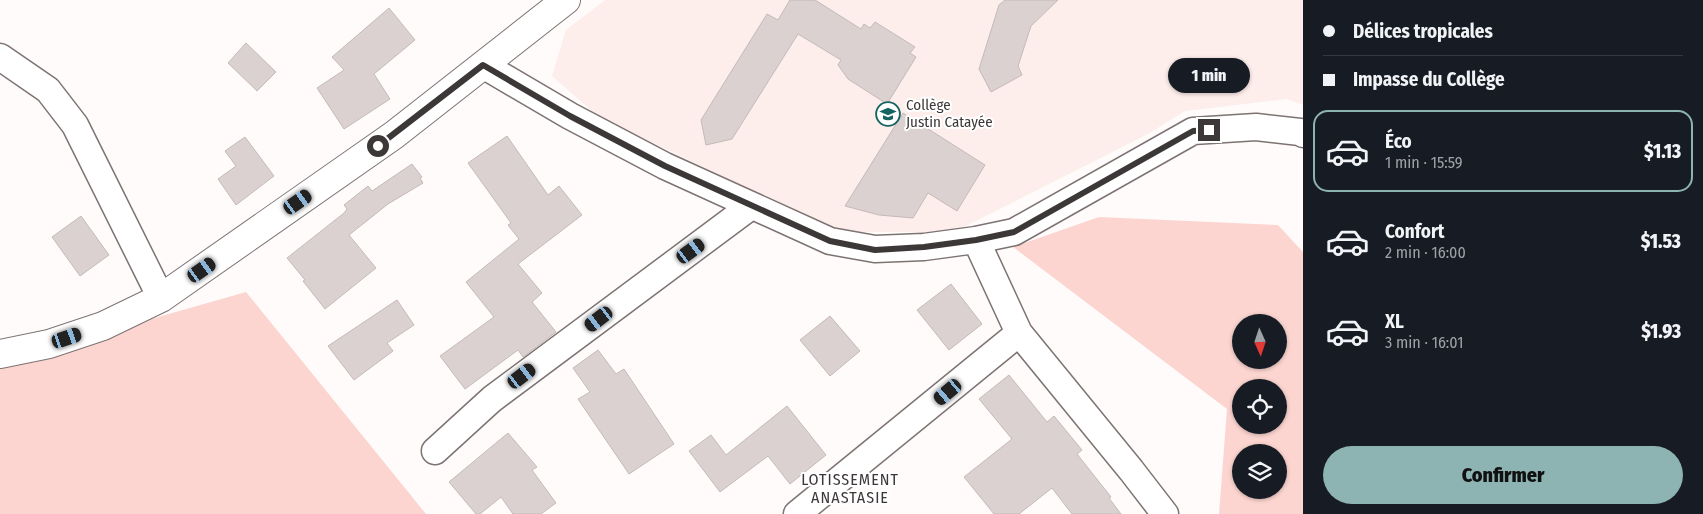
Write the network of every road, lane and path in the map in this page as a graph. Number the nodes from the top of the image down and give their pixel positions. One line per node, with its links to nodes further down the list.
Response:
1 (566, 0): 3 (main road)
2 (0, 57): 7 (street)
3 (483, 65): 5 (street); 7 (main road)
4 (1303, 134): 6 (street)
5 (751, 206): 6 (street); 10 (street)
6 (976, 240): 8 (street)
7 (161, 298): 9 (main road)
8 (1019, 333): 11 (street); 12 (street)
9 (0, 354)
10 (435, 451)
11 (797, 514)
12 (1165, 514)

